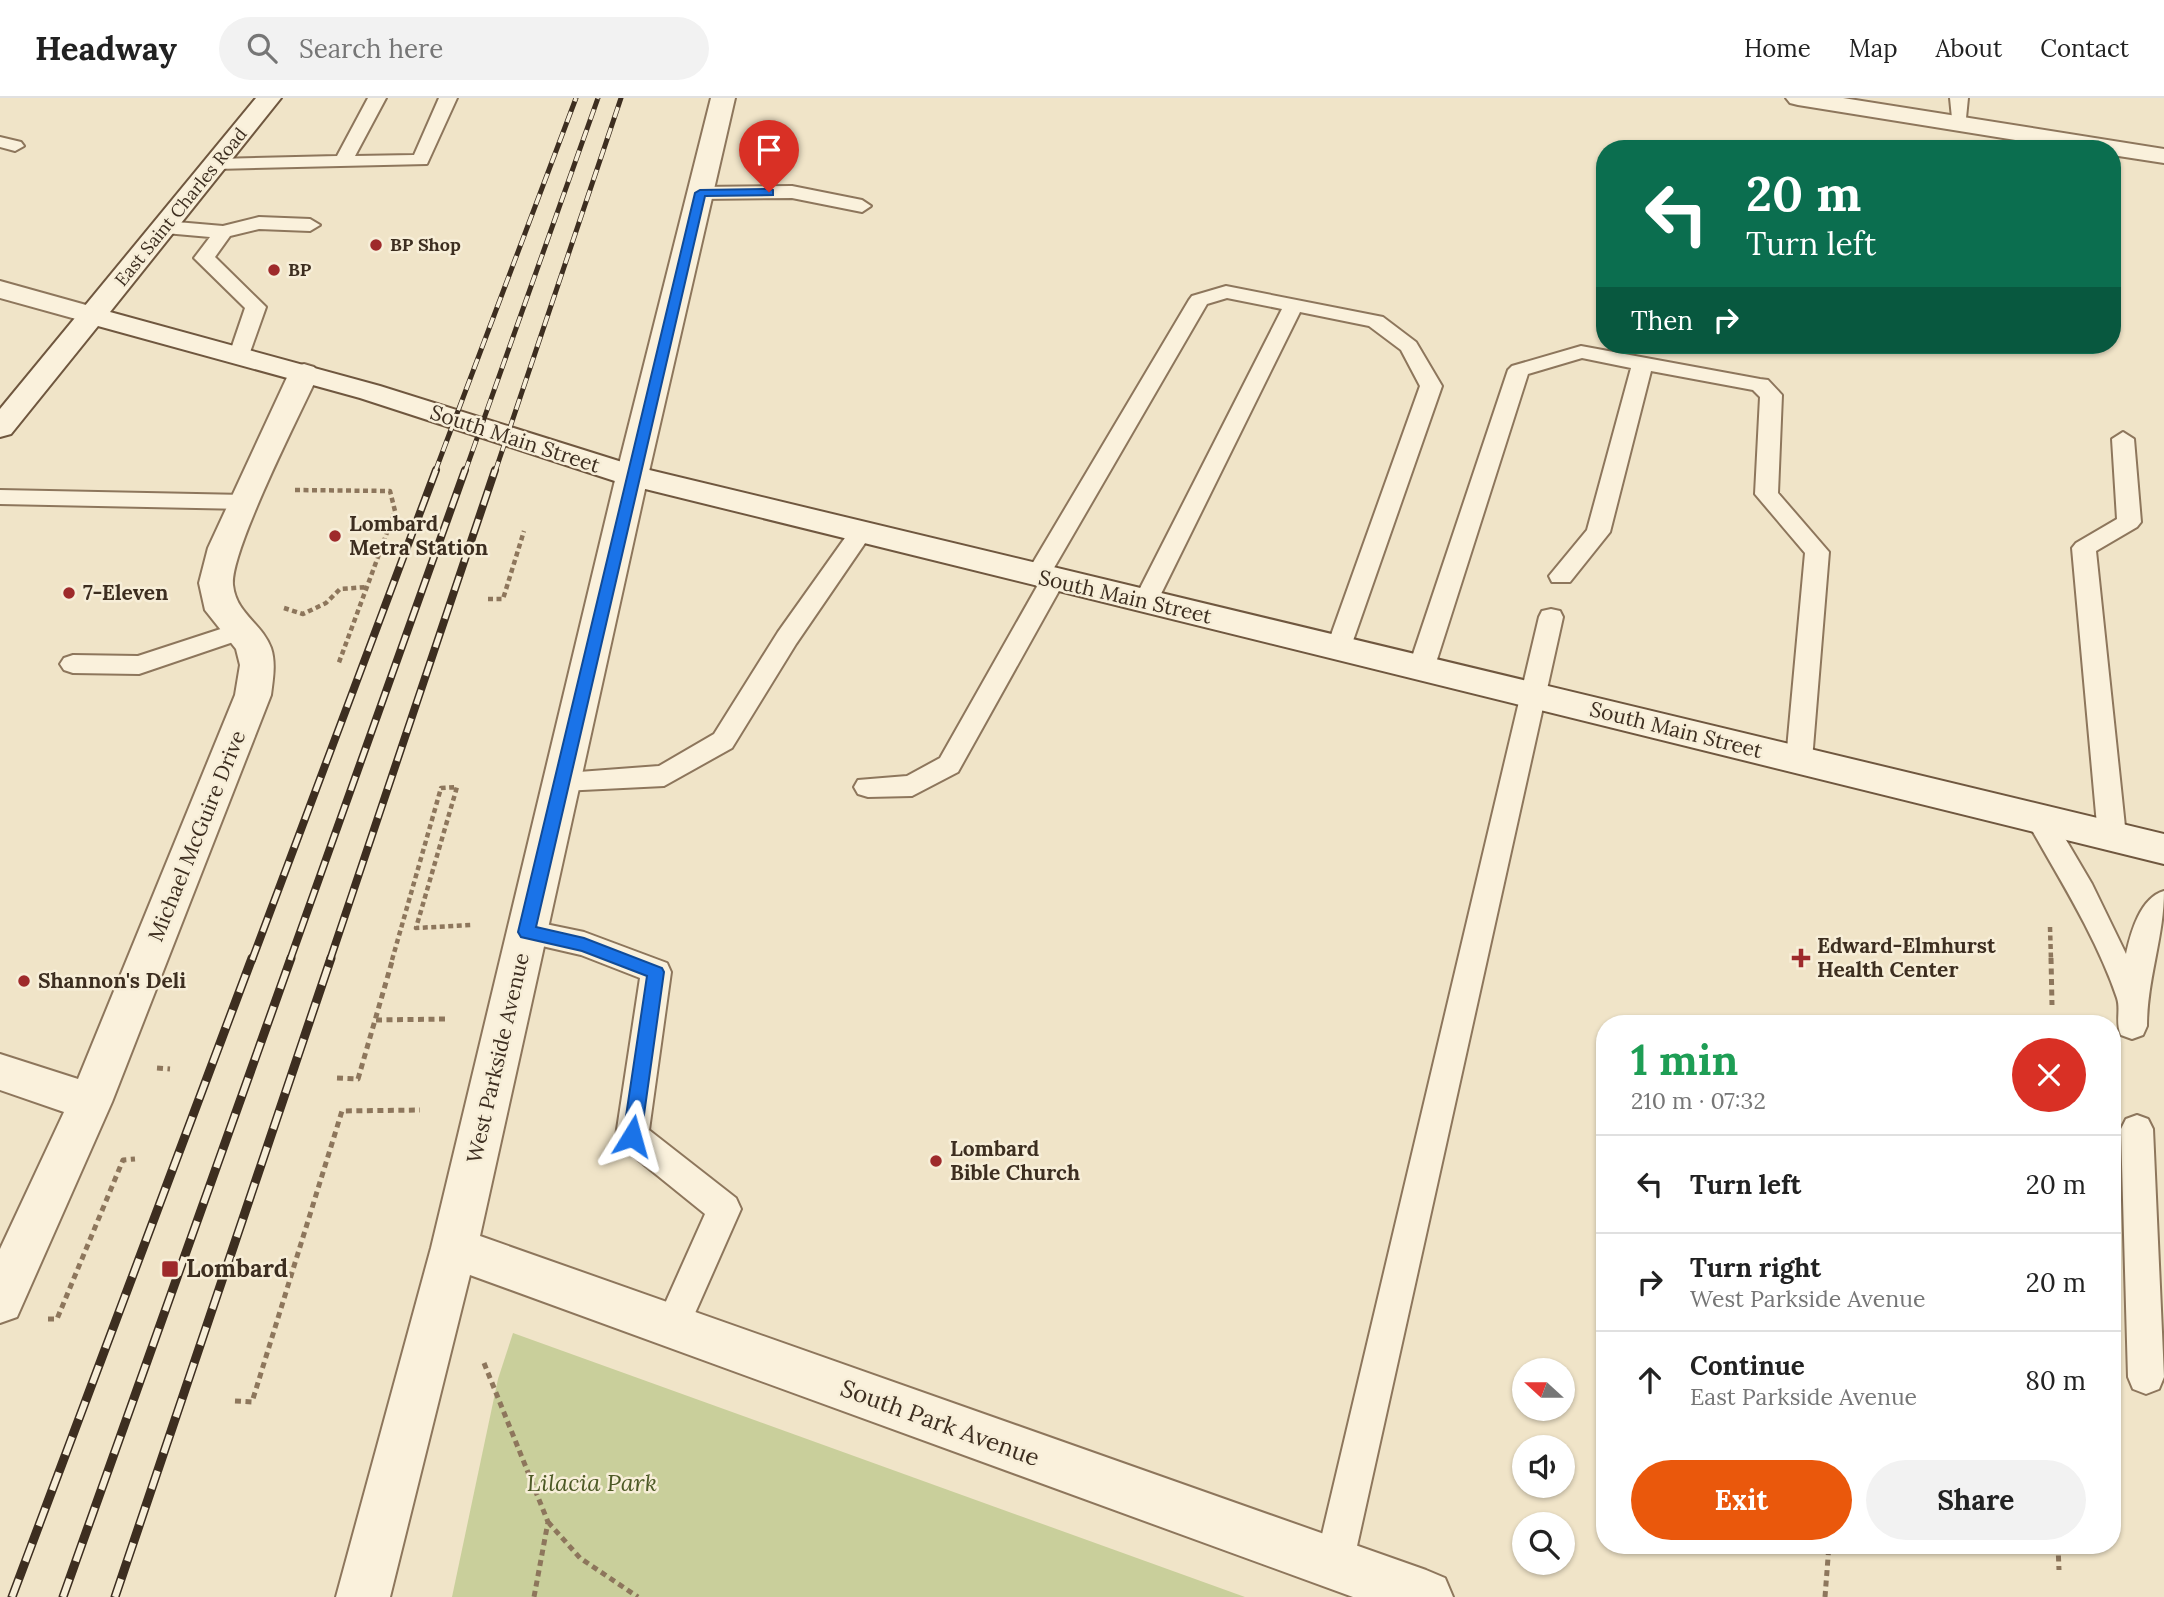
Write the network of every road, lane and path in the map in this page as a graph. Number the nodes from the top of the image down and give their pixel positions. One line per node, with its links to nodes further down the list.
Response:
1 (269, 98): 12 (street, East Saint Charles Road)
2 (377, 98): 11 (lane)
3 (448, 98): 11 (lane)
4 (723, 98): 13 (street, West Parkside Avenue)
5 (1798, 98): 7 (street)
6 (1959, 98): 7 (lane)
7 (1959, 124): 8 (street)
8 (2062, 140)
9 (2121, 149): 10 (street)
10 (2164, 156)
11 (343, 161): 12 (lane)
12 (216, 164): 16 (street, East Saint Charles Road)
13 (700, 193): 14 (lane); 26 (street, West Parkside Avenue)
14 (862, 206)
15 (310, 225): 17 (lane)
16 (165, 227): 17 (lane); 20 (street, East Saint Charles Road)
17 (223, 232): 21 (lane)
18 (0, 289): 20 (street, South Main Street)
19 (1294, 305): 33 (lane); 36 (lane); 40 (lane)
20 (94, 316): 21 (street, South Main Street); 24 (street, East Saint Charles Road)
21 (239, 355): 23 (street, South Main Street)
22 (1643, 362): 32 (lane); 43 (lane); 45 (lane)
23 (304, 373): 26 (street, South Main Street); 29 (street, Michael McGuire Drive)
24 (0, 428)
25 (2123, 439): 49 (lane)
26 (632, 476): 31 (street, South Main Street); 46 (street, West Parkside Avenue)
27 (292, 490): 34 (path)
28 (0, 497): 29 (lane)
29 (246, 502): 39 (street, Michael McGuire Drive)
30 (524, 531): 35 (path)
31 (860, 533): 33 (street, South Main Street); 46 (lane)
32 (1561, 576)
33 (1045, 578): 36 (street, South Main Street); 47 (lane)
34 (368, 586): 37 (path); 42 (path)
35 (488, 600)
36 (1144, 602): 40 (street, South Main Street)
37 (283, 608)
38 (1551, 617): 44 (lane)
39 (239, 631): 41 (lane); 60 (street, Michael McGuire Drive)
40 (1339, 649): 43 (street, South Main Street)
41 (72, 664)
42 (338, 665)
43 (1421, 669): 44 (street, South Main Street)
44 (1533, 696): 45 (street, South Main Street); 72 (lane)
45 (1799, 760): 48 (street, South Main Street)
46 (562, 781): 53 (street, West Parkside Avenue)
47 (869, 787)
48 (2039, 818): 49 (street, South Main Street); 51 (lane)
49 (2112, 836): 50 (street, South Main Street)
50 (2164, 849)
51 (2164, 902)
52 (472, 925): 55 (path)
53 (527, 932): 63 (street, West Parkside Avenue); 65 (lane)
54 (447, 1019): 55 (path)
55 (376, 1020): 59 (path)
56 (154, 1068): 57 (path)
57 (170, 1069)
58 (0, 1072): 60 (street)
59 (337, 1078)
60 (90, 1102): 64 (street, Michael McGuire Drive)
61 (420, 1110): 68 (path)
62 (2137, 1129): 67 (lane)
63 (454, 1248): 65 (street, South Park Avenue); 74 (street, West Parkside Avenue)
64 (0, 1301)
65 (672, 1326): 72 (street, South Park Avenue)
66 (484, 1363): 69 (path)
67 (2146, 1377)
68 (235, 1401)
69 (548, 1522): 75 (path); 76 (path)
70 (1828, 1554): 78 (path)
71 (2058, 1554): 73 (path)
72 (1334, 1564): 77 (street, South Park Avenue)
73 (2059, 1570)
74 (363, 1597)
75 (534, 1597)
76 (638, 1597)
77 (1426, 1597)
78 (1825, 1597)

